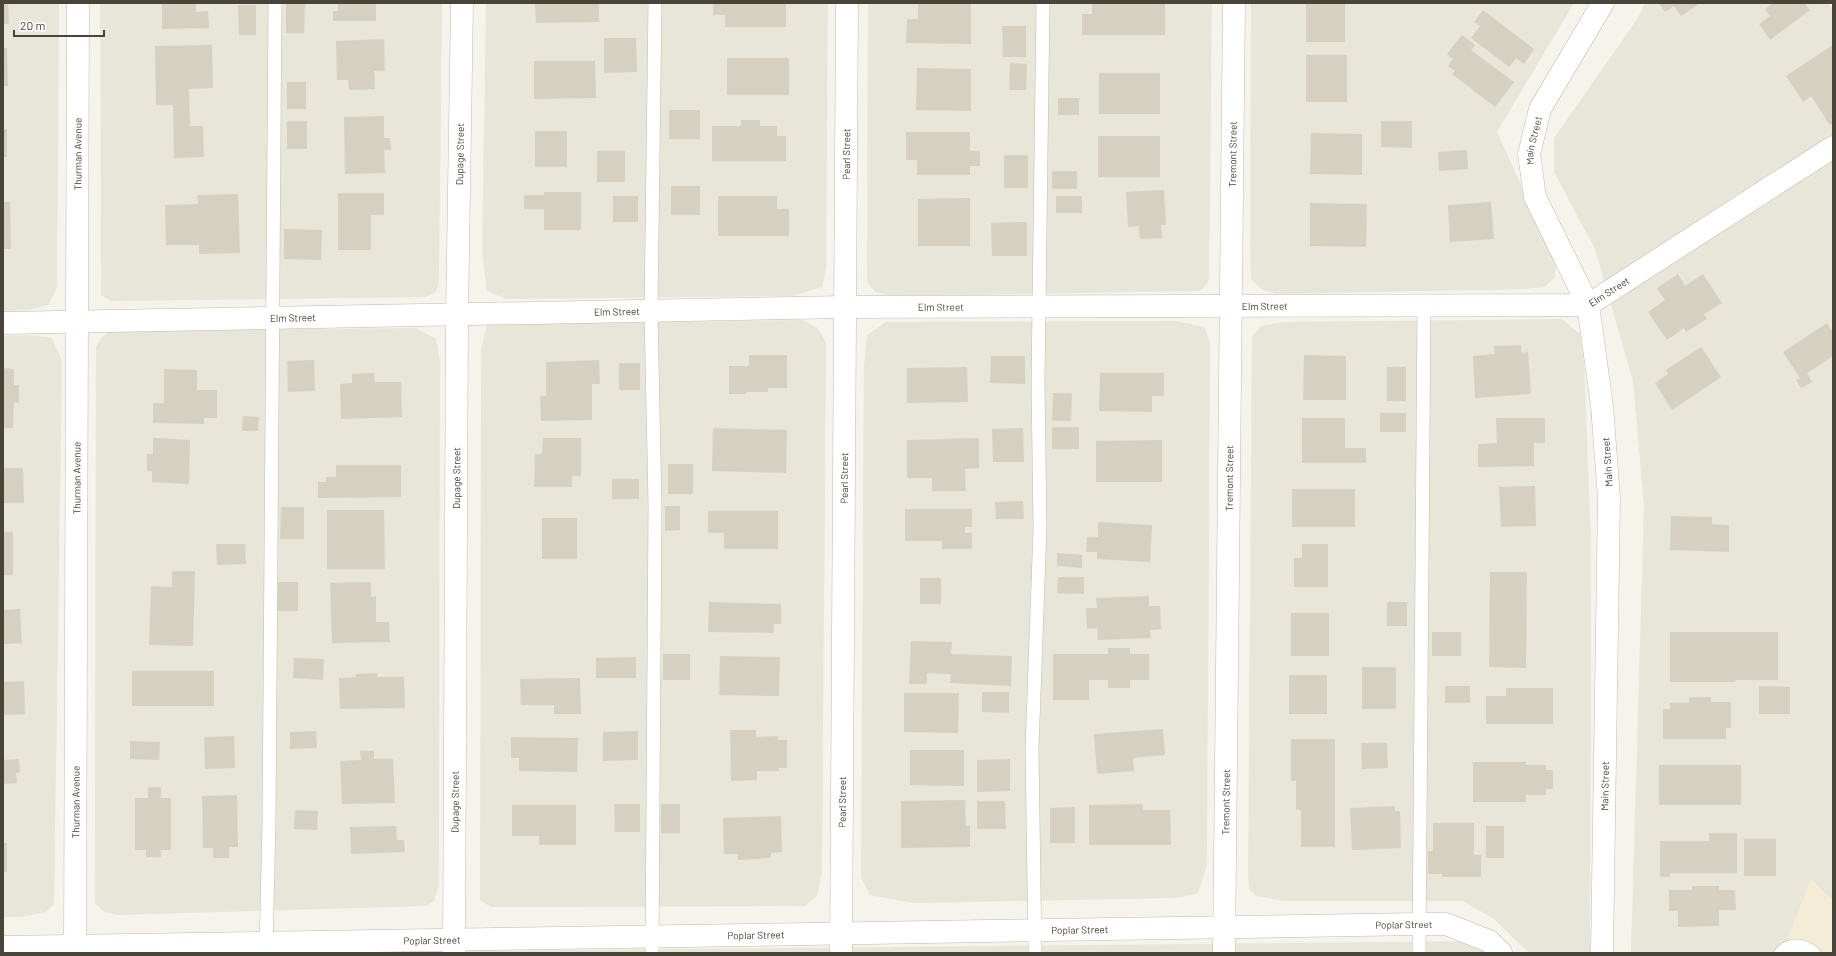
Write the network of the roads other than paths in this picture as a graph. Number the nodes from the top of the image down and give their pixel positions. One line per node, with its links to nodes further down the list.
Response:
1 (78, 3): 18 (street, Thurman Avenue)
2 (275, 3): 17 (lane)
3 (462, 3): 16 (street, Dupage Street)
4 (655, 3): 15 (lane)
5 (848, 3): 14 (street, Pearl Street)
6 (1043, 3): 12 (lane)
7 (1234, 3): 13 (street, Tremont Street)
8 (1603, 3): 11 (street, Main Street)
9 (1833, 148): 11 (street, Elm Street)
10 (1424, 305): 11 (street, Elm Street); 13 (street, Elm Street); 20 (lane)
11 (1588, 305): 33 (street, Main Street)
12 (1039, 306): 13 (street, Elm Street); 14 (street, Elm Street); 22 (lane)
13 (1232, 306): 21 (street, Tremont Street)
14 (845, 307): 15 (street, Elm Street); 23 (street, Pearl Street)
15 (651, 312): 16 (street, Elm Street); 24 (lane)
16 (457, 316): 17 (street, Elm Street); 25 (street, Dupage Street)
17 (272, 319): 18 (street, Elm Street); 27 (lane)
18 (76, 322): 19 (street, Elm Street); 28 (street, Thurman Avenue)
19 (3, 323)
20 (1419, 924): 21 (street, Poplar Street); 31 (lane); 32 (street, Poplar Street)
21 (1224, 927): 22 (street, Poplar Street); 30 (street, Tremont Street)
22 (1036, 930): 23 (street, Poplar Street); 29 (lane)
23 (841, 943): 24 (street, Poplar Street)
24 (652, 945): 25 (street, Poplar Street)
25 (454, 946): 27 (street, Poplar Street)
26 (3, 947): 28 (street, Poplar Street)
27 (266, 948): 28 (street, Poplar Street)
28 (75, 949)
29 (1035, 953)
30 (1224, 953)
31 (1419, 953)
32 (1501, 953)
33 (1602, 953)
34 (1781, 953): 35 (lane)
35 (1814, 953)

